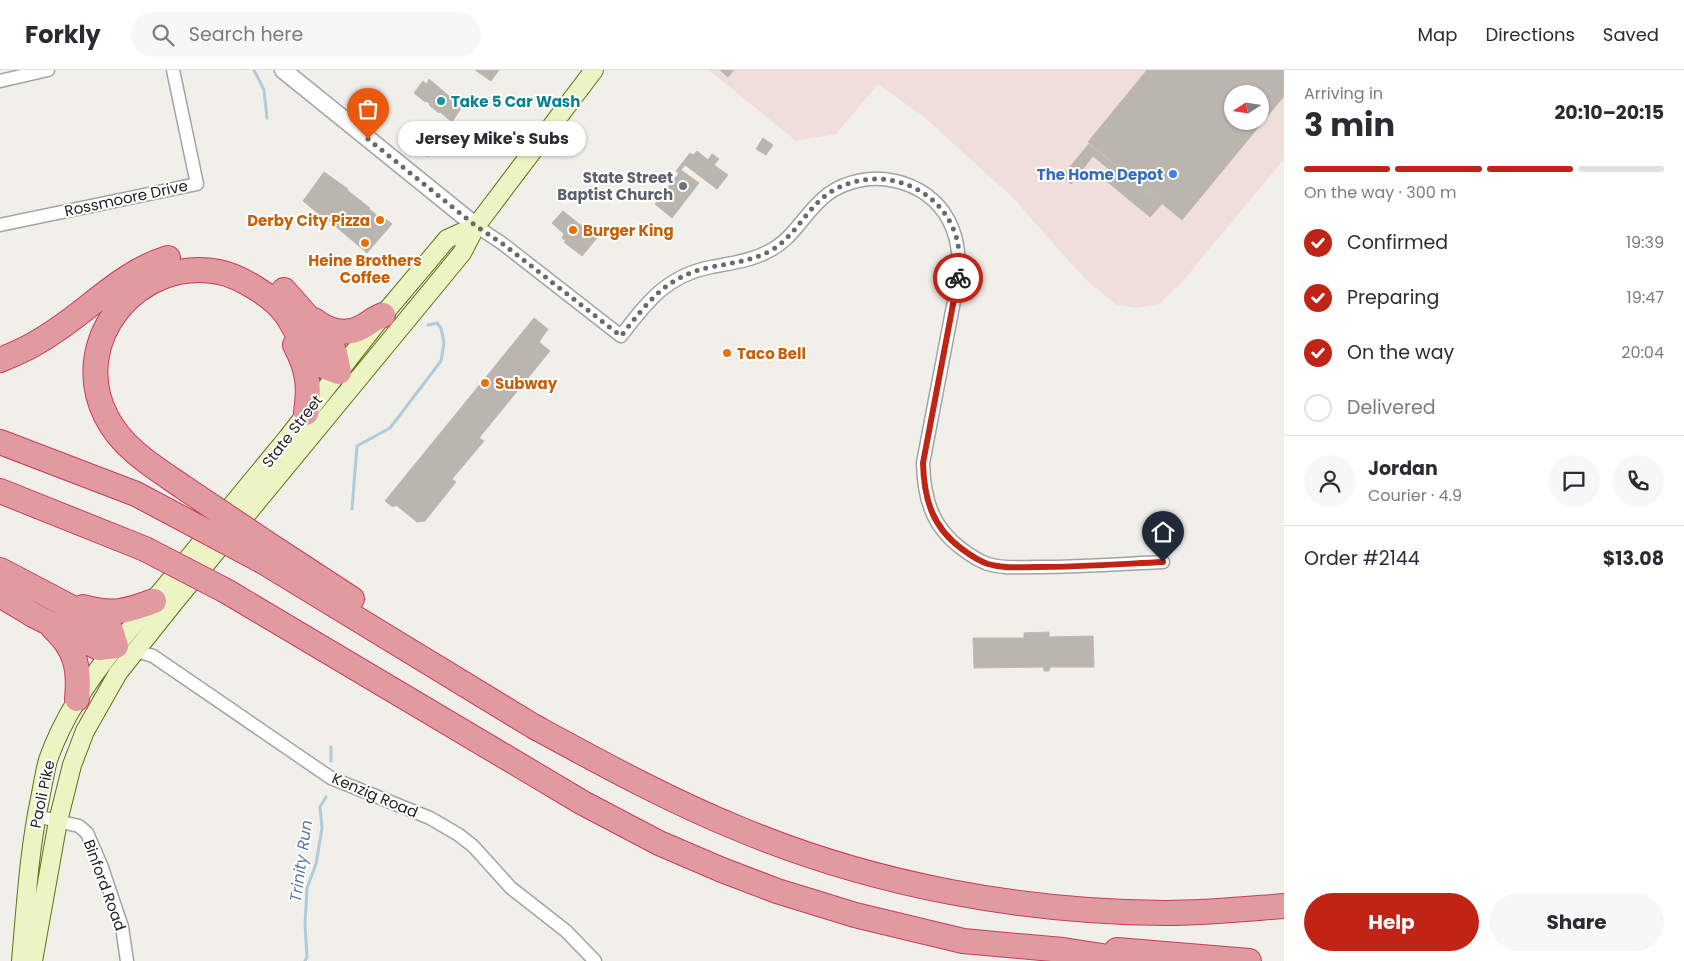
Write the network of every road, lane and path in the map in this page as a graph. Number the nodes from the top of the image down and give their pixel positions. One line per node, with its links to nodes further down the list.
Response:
1 (48, 70): 5 (street)
2 (172, 70): 6 (street, Rossmoore Drive)
3 (283, 70): 7 (street)
4 (594, 70): 7 (main road, State Street)
5 (0, 81)
6 (0, 225)
7 (476, 226): 10 (main road, State Street); 12 (main road, State Street); 17 (street)
8 (270, 300): 12 (highway); 13 (highway); 16 (highway, bridge)
9 (297, 303): 10 (highway); 11 (highway); 12 (highway)
10 (383, 314): 12 (main road, State Street)
11 (0, 360)
12 (346, 378): 13 (main road, State Street); 23 (main road, State Street)
13 (306, 413): 20 (main road, State Street)
14 (0, 442): 16 (highway, bridge)
15 (0, 491): 28 (highway, bridge)
16 (268, 555): 27 (highway)
17 (1163, 562)
18 (0, 570): 21 (highway)
19 (0, 595): 22 (highway)
20 (154, 601): 21 (highway); 23 (main road, State Street)
21 (66, 605): 23 (highway)
22 (33, 615): 23 (highway); 24 (highway)
23 (126, 648): 24 (main road, Paoli Pike); 26 (main road, Paoli Pike); 32 (street, Kenzig Road)
24 (77, 699): 25 (main road, Paoli Pike)
25 (36, 816): 26 (street, Binford Road); 29 (main road, Paoli Pike)
26 (58, 821): 30 (main road, Paoli Pike); 31 (street, Binford Road)
27 (1284, 906)
28 (1063, 950): 33 (highway); 34 (highway)
29 (21, 961)
30 (33, 961)
31 (127, 961)
32 (595, 961)
33 (1135, 961)
34 (1249, 961)

